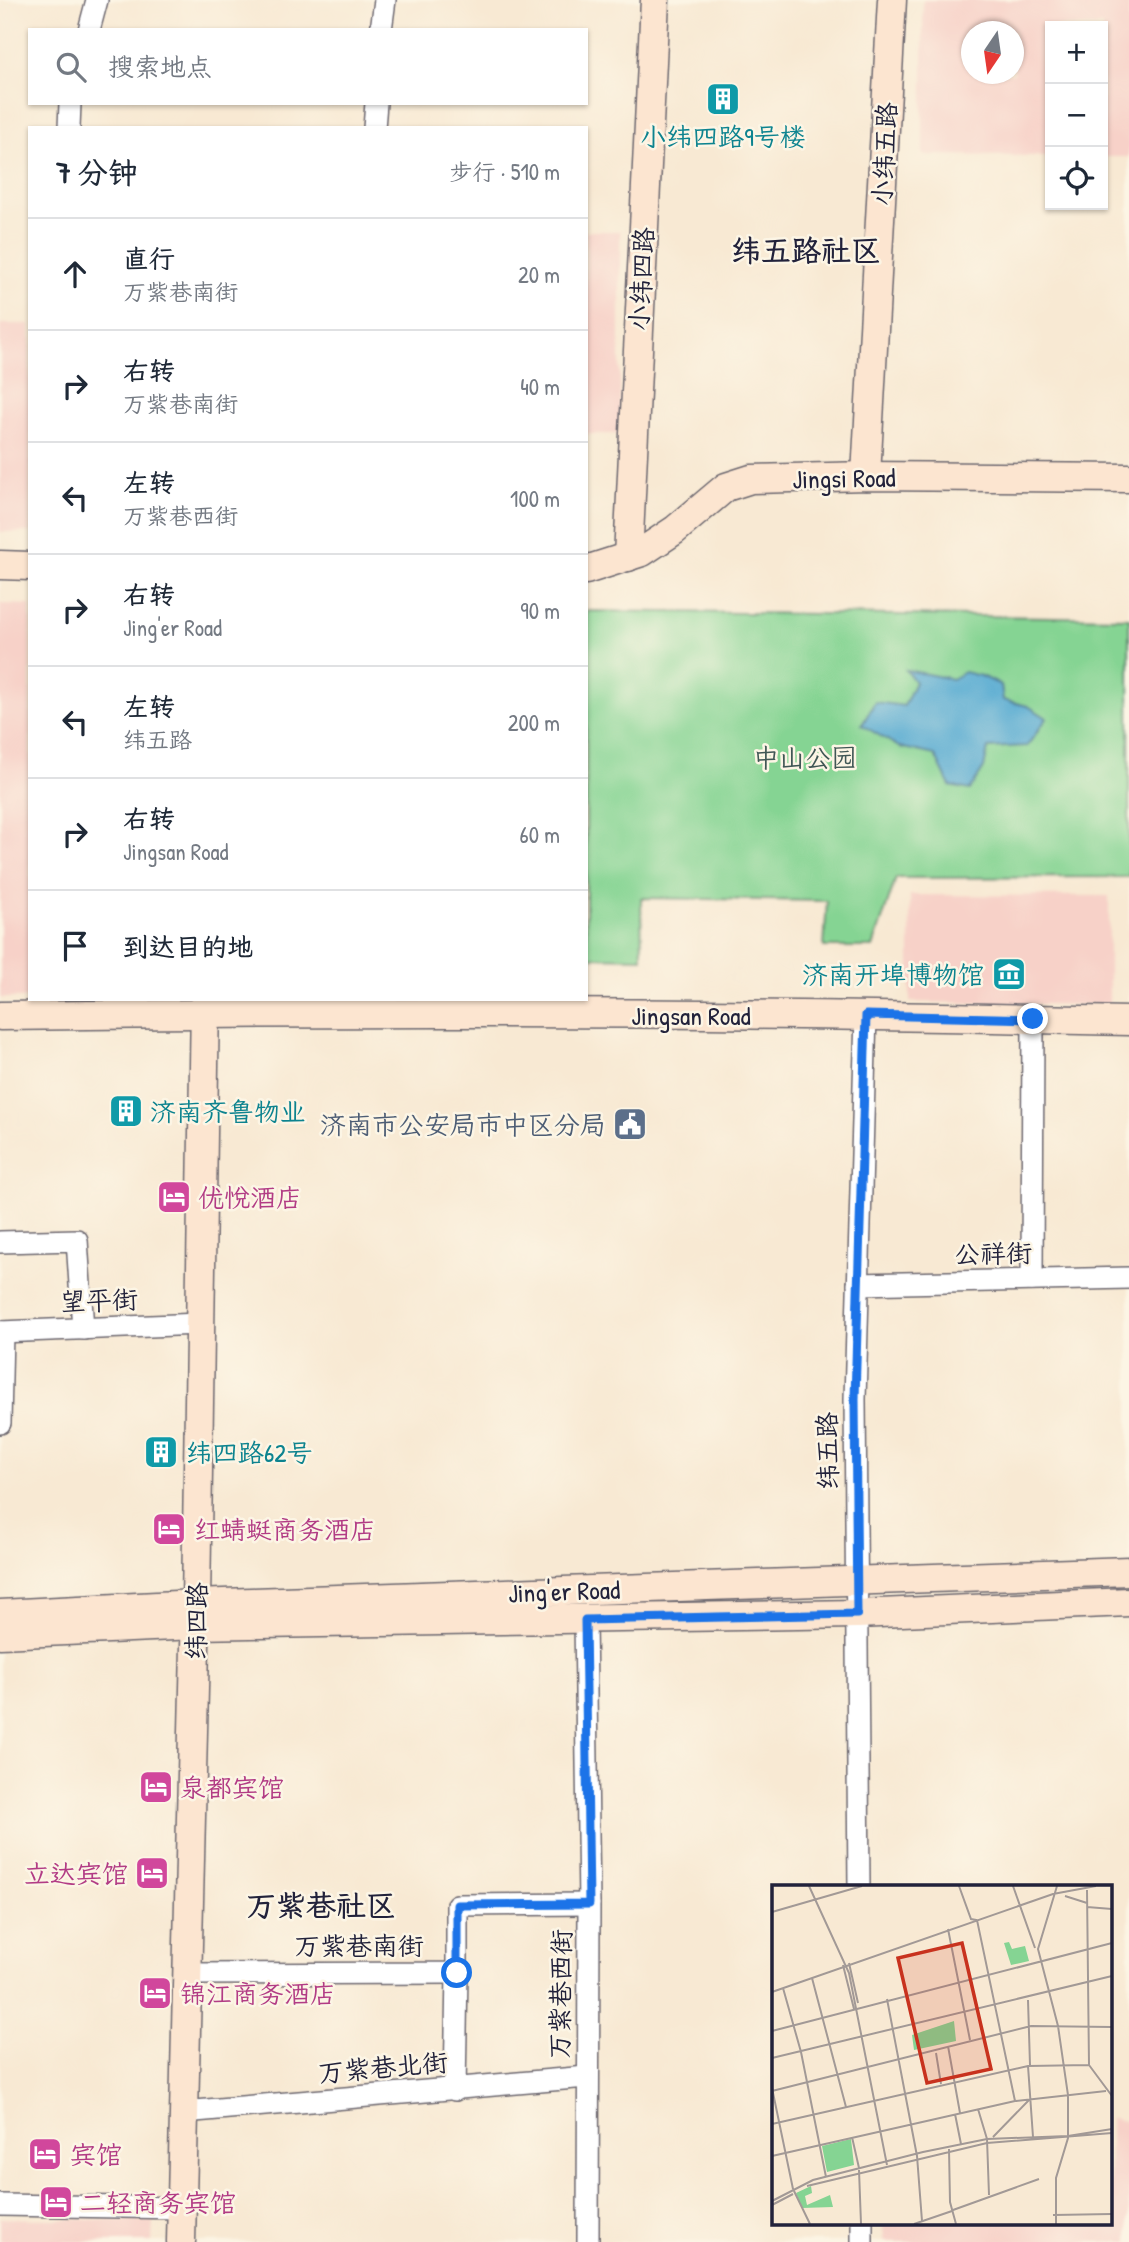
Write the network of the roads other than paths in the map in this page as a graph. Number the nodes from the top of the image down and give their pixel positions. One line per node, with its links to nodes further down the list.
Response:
1 (97, 0): 5 (street)
2 (384, 0): 6 (street)
3 (655, 0): 13 (street, 小纬四路)
4 (892, 0): 11 (street, 小纬五路)
5 (90, 28)
6 (380, 28)
7 (71, 105): 9 (street)
8 (376, 105): 10 (street)
9 (69, 126)
10 (374, 126)
11 (866, 476): 12 (street, Jingsi Road); 13 (street, Jingsi Road)
12 (1129, 478)
13 (628, 557): 16 (street, Jingsi Road)
14 (0, 565): 15 (street)
15 (28, 566)
16 (588, 569)
17 (205, 1006): 18 (street, Jingsan Road); 19 (street, Jingsan Road); 26 (street, 纬四路)
18 (866, 1015): 20 (street, Jingsan Road); 25 (street, 纬五路)
19 (0, 1017)
20 (1033, 1019): 21 (street, Jingsan Road); 24 (street)
21 (1129, 1021)
22 (0, 1242): 27 (street)
23 (1129, 1278): 24 (street, 公祥街)
24 (1032, 1280): 25 (street, 公祥街)
25 (858, 1283): 31 (street, 纬五路)
26 (200, 1324): 27 (street, 望平街); 34 (street, 纬四路)
27 (83, 1329): 28 (street, 望平街)
28 (1, 1332): 29 (street)
29 (0, 1423)
30 (1129, 1571): 31 (street, Jing'er Road)
31 (857, 1581): 34 (street, Jing'er Road); 35 (street, 纬五路)
32 (1129, 1602): 35 (street, Jing'er Road)
33 (0, 1614): 34 (street, Jing'er Road)
34 (196, 1614): 36 (street, Jing'er Road); 37 (street, Jing'er Road); 40 (street, 纬四路)
35 (857, 1614): 36 (street, Jing'er Road); 38 (street, 纬五路)
36 (585, 1620): 39 (street, 万紫巷西街)
37 (0, 1634)
38 (859, 1885)
39 (589, 1904): 41 (street, 万紫巷南街); 42 (street, 万紫巷西街)
40 (187, 1973): 41 (street, 万紫巷南街); 44 (street, 纬四路)
41 (457, 1973): 43 (street)
42 (587, 2077): 43 (street, 万紫巷北街); 49 (street, 万紫巷西街)
43 (455, 2090): 44 (street, 万紫巷北街)
44 (184, 2112): 46 (street, 纬四路)
45 (0, 2205): 46 (street)
46 (181, 2208): 48 (street, 纬四路)
47 (862, 2224): 50 (street)
48 (181, 2242)
49 (588, 2242)
50 (862, 2242)

